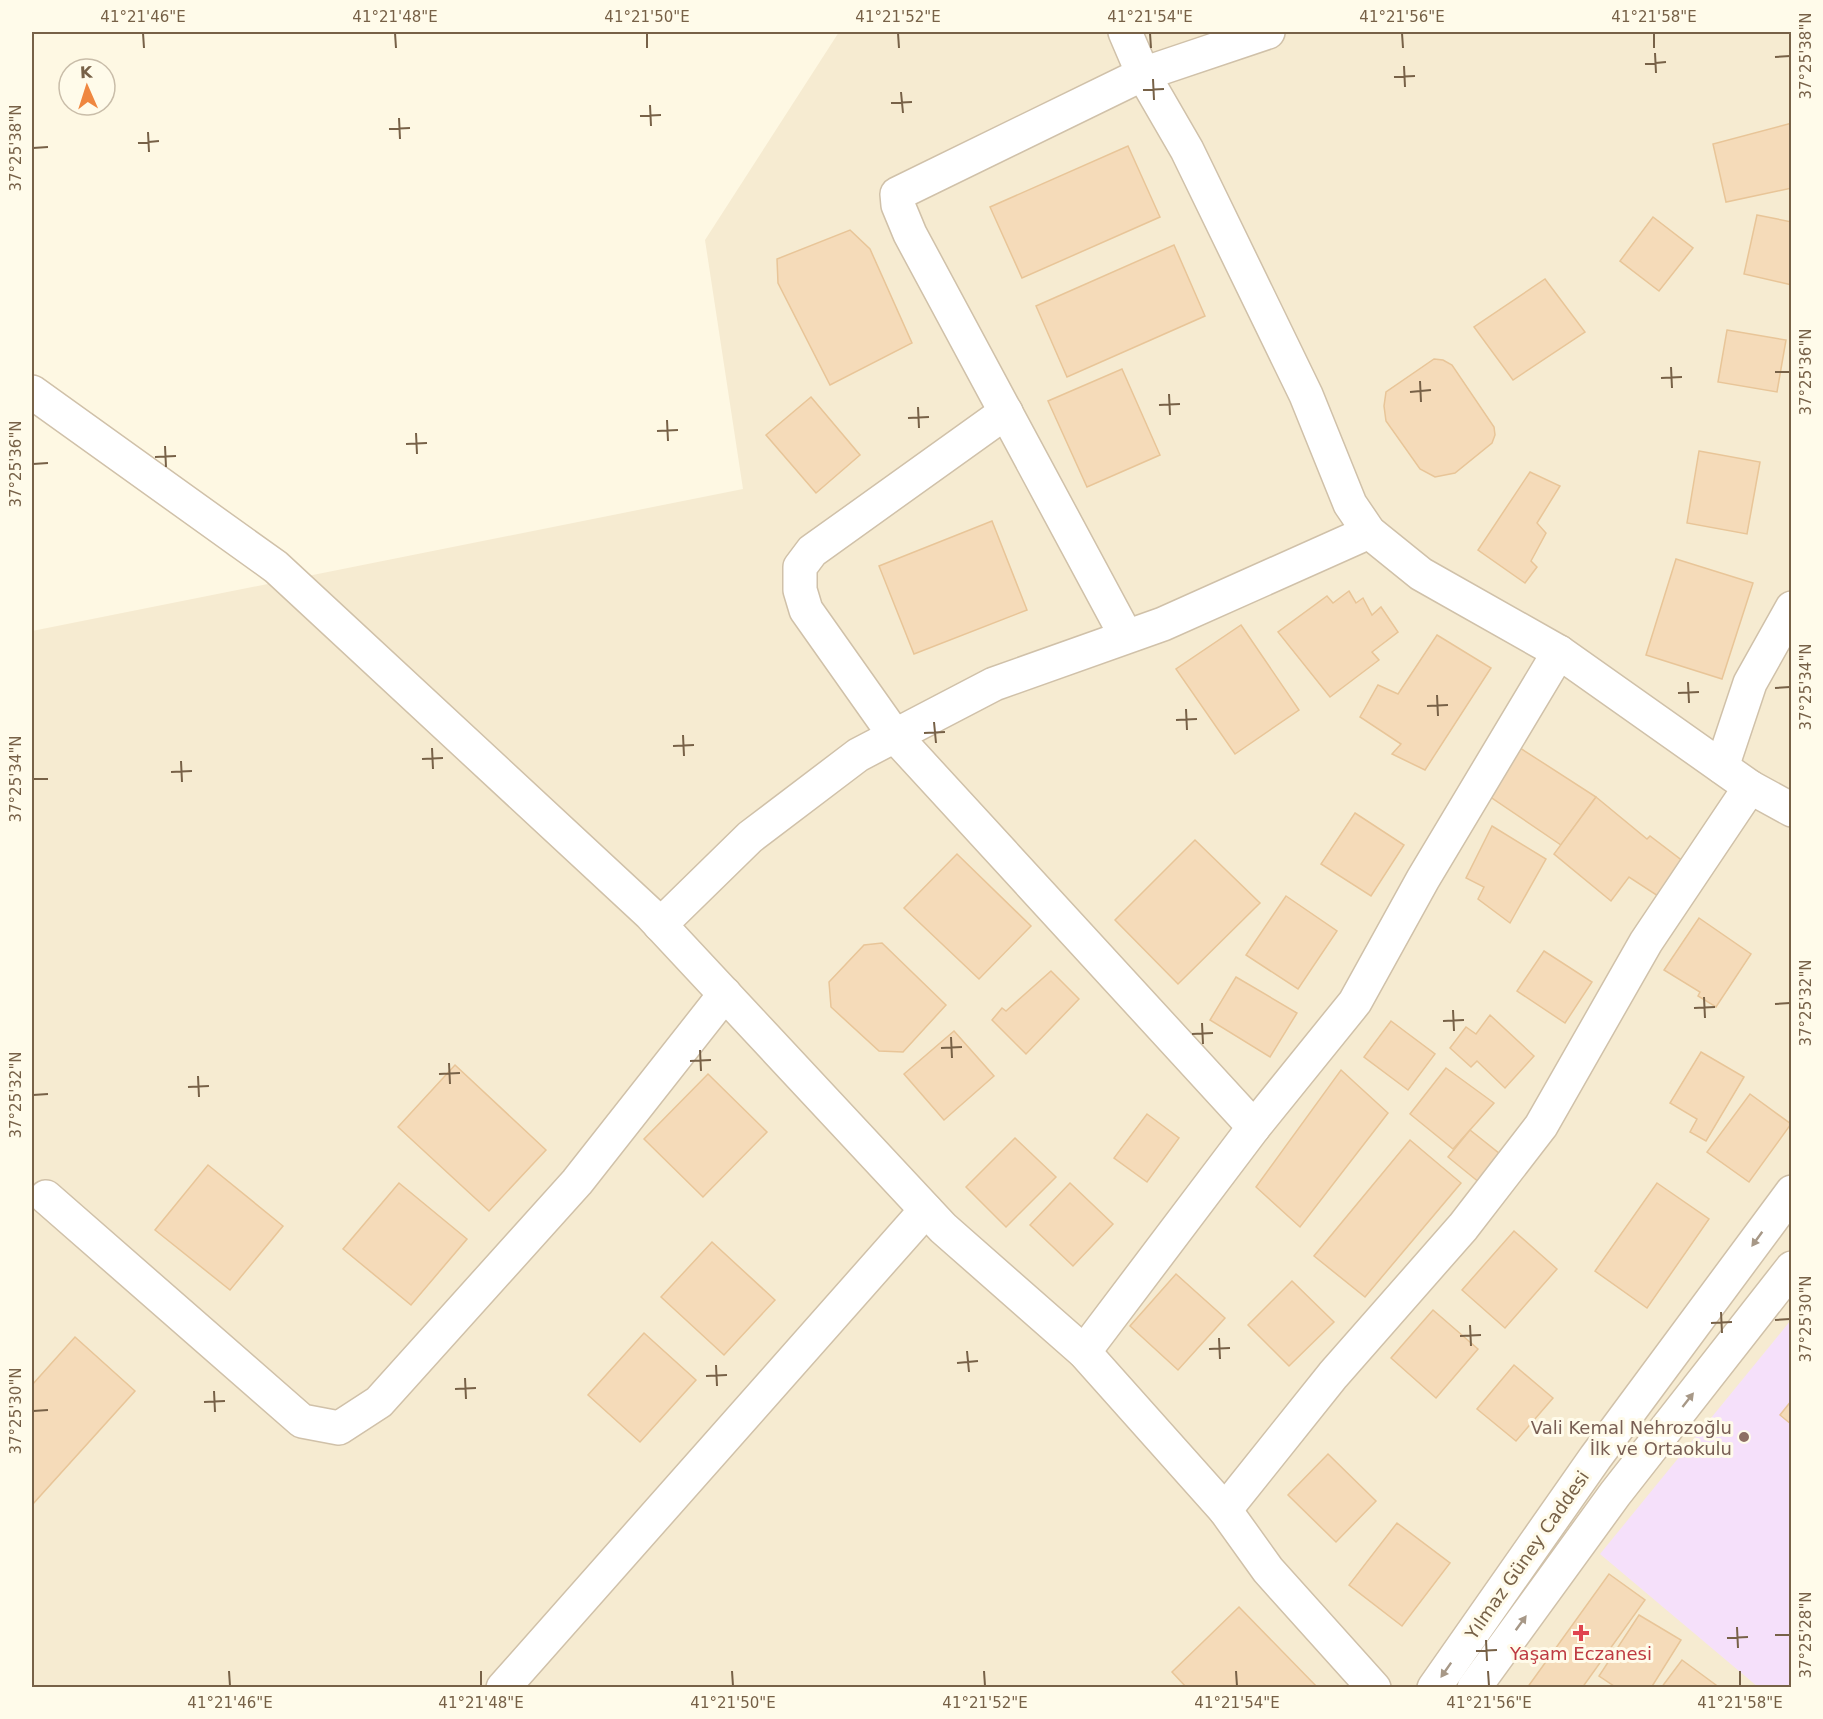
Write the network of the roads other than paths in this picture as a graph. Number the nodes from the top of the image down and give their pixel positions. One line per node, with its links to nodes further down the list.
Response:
1 (1125, 32): 3 (street)
2 (1268, 32): 3 (street)
3 (1143, 74): 5 (street); 6 (street)
4 (32, 392): 14 (street)
5 (1006, 412): 8 (street); 10 (street)
6 (1369, 532): 8 (street); 9 (street)
7 (1791, 608): 11 (street)
8 (1126, 636): 10 (street)
9 (1559, 652): 11 (street); 16 (street)
10 (895, 736): 14 (street); 16 (street)
11 (1722, 767): 12 (street)
12 (1750, 787): 13 (street); 24 (street)
13 (1791, 810)
14 (660, 925): 15 (street)
15 (725, 994): 18 (street); 19 (street)
16 (1254, 1127): 21 (street)
17 (1791, 1192): 22 (street, Yılmaz Güney Caddesi, one-way to 22)
18 (46, 1197)
19 (926, 1210): 21 (street); 25 (street)
20 (1791, 1268): 23 (street, one-way to 20)
21 (1084, 1352): 24 (street)
22 (1627, 1415): 23 (street); 27 (street, Yılmaz Güney Caddesi, one-way to 27)
23 (1656, 1441): 28 (street, one-way to 23)
24 (1225, 1510): 26 (street)
25 (503, 1688)
26 (1374, 1688)
27 (1434, 1688)
28 (1474, 1688)

